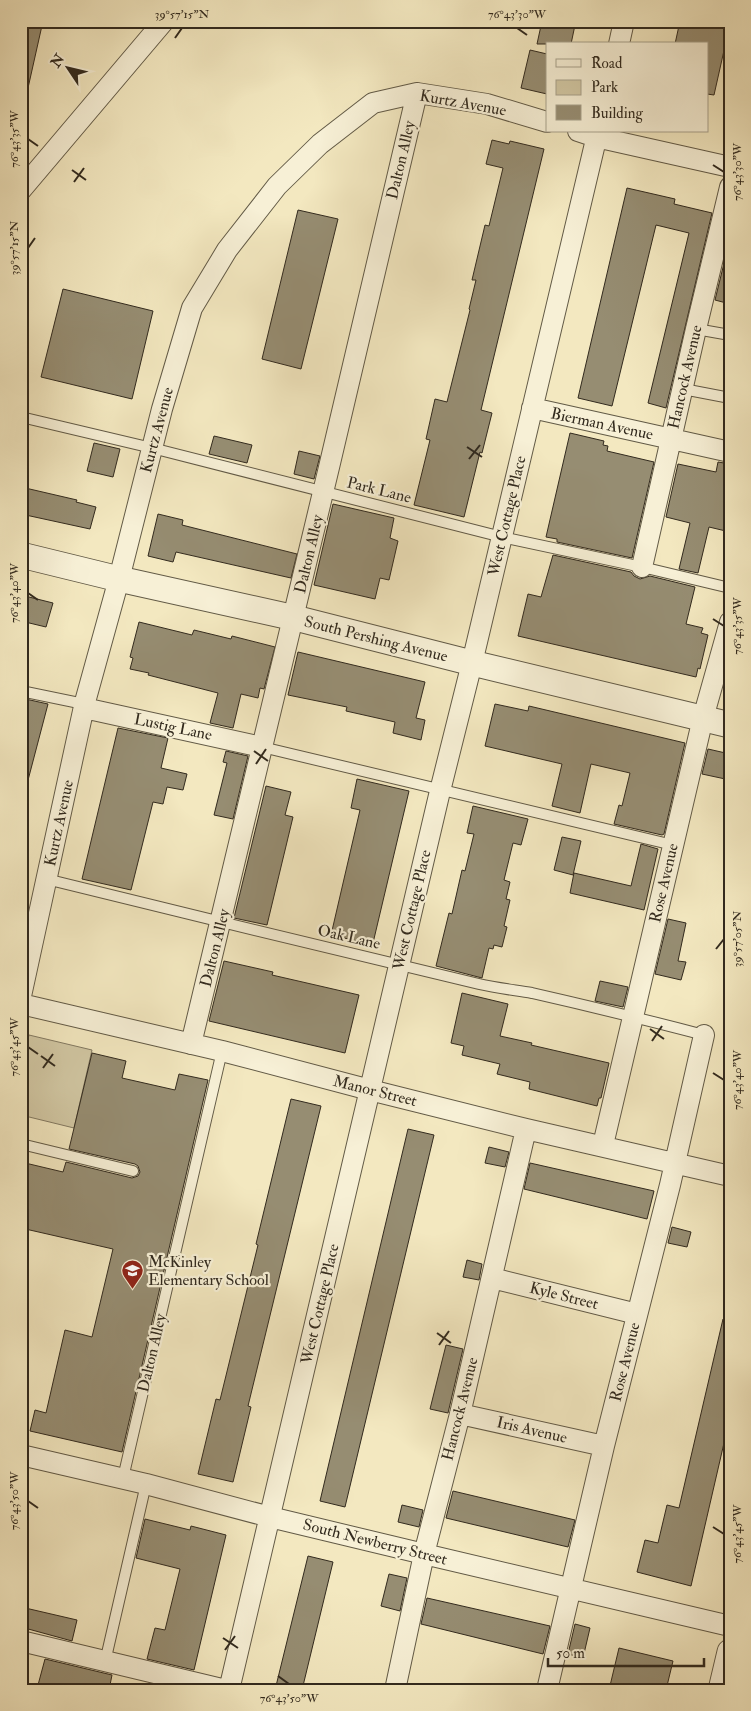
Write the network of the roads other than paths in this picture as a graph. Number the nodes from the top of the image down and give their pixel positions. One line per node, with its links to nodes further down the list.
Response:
1 (164, 21): 9 (street)
2 (624, 21): 3 (street)
3 (619, 42)
4 (416, 93): 5 (street, Kurtz Avenue); 17 (street, Kurtz Avenue); 19 (street, Dalton Alley)
5 (546, 122)
6 (591, 133): 7 (street); 14 (street, West Cottage Place)
7 (730, 167)
8 (730, 188): 10 (street, Hancock Avenue)
9 (21, 190)
10 (696, 329): 11 (lane); 12 (street, Hancock Avenue)
11 (730, 335)
12 (683, 389): 13 (lane); 16 (street, Hancock Avenue)
13 (730, 398)
14 (532, 408): 16 (street, Bierman Avenue); 20 (street, West Cottage Place)
15 (21, 417): 17 (lane, Park Lane)
16 (671, 439): 18 (street, Bierman Avenue); 22 (street, Hancock Avenue)
17 (152, 448): 19 (lane, Park Lane); 23 (street, Kurtz Avenue)
18 (730, 452)
19 (323, 492): 20 (lane, Park Lane); 25 (street, Dalton Alley)
20 (502, 538): 22 (lane, Park Lane); 27 (street, West Cottage Place)
21 (21, 555): 23 (street, South Pershing Avenue)
22 (642, 567): 24 (lane, Park Lane)
23 (119, 579): 25 (street, South Pershing Avenue); 29 (street, Kurtz Avenue)
24 (730, 588)
25 (294, 618): 27 (street, South Pershing Avenue); 32 (street, Dalton Alley)
26 (730, 622): 30 (street, Rose Avenue)
27 (472, 663): 30 (street, South Pershing Avenue); 33 (street, West Cottage Place)
28 (21, 691): 29 (lane, Lustig Lane)
29 (84, 706): 32 (street, Lustig Lane); 35 (street, Kurtz Avenue)
30 (703, 718): 31 (street, South Pershing Avenue); 34 (street, Rose Avenue)
31 (730, 725)
32 (262, 747): 33 (lane); 36 (street, Dalton Alley)
33 (440, 791): 34 (lane); 37 (street, West Cottage Place)
34 (672, 845): 40 (street, Rose Avenue)
35 (46, 879): 36 (lane, Oak Lane); 38 (street, Kurtz Avenue)
36 (221, 923): 37 (lane, Oak Lane); 42 (street, Dalton Alley)
37 (400, 964): 40 (lane, Oak Lane); 44 (street, West Cottage Place)
38 (21, 996)
39 (21, 1004): 42 (street, Manor Street)
40 (633, 1016): 41 (lane, Oak Lane); 47 (street, Rose Avenue)
41 (704, 1036): 48 (street, Rose Avenue)
42 (191, 1044): 43 (street, Manor Street)
43 (222, 1052): 44 (street, Manor Street); 56 (lane, Dalton Alley)
44 (370, 1090): 45 (street, Manor Street); 58 (street, West Cottage Place)
45 (526, 1129): 47 (street, Manor Street); 51 (street, Hancock Avenue)
46 (21, 1144): 49 (lane)
47 (603, 1145): 48 (street, Manor Street)
48 (675, 1163): 50 (street, Manor Street); 52 (street, Rose Avenue)
49 (133, 1171)
50 (730, 1176)
51 (492, 1278): 52 (street, Kyle Street); 53 (street, Hancock Avenue)
52 (637, 1314): 54 (street, Rose Avenue)
53 (460, 1414): 54 (street, Iris Avenue); 59 (street, Hancock Avenue)
54 (604, 1446): 60 (street, Rose Avenue)
55 (21, 1455): 56 (street, South Newberry Street)
56 (122, 1478): 57 (street, South Newberry Street)
57 (146, 1484): 58 (street, South Newberry Street); 64 (lane)
58 (270, 1517): 59 (street, South Newberry Street); 65 (street, West Cottage Place)
59 (424, 1554): 60 (street, South Newberry Street); 66 (street, Hancock Avenue)
60 (571, 1590): 61 (street, South Newberry Street); 67 (street, Rose Avenue)
61 (730, 1626)
62 (21, 1641): 64 (street)
63 (730, 1652): 68 (street)
64 (105, 1662): 65 (street)
65 (228, 1690)
66 (395, 1690)
67 (547, 1690)
68 (721, 1690)

